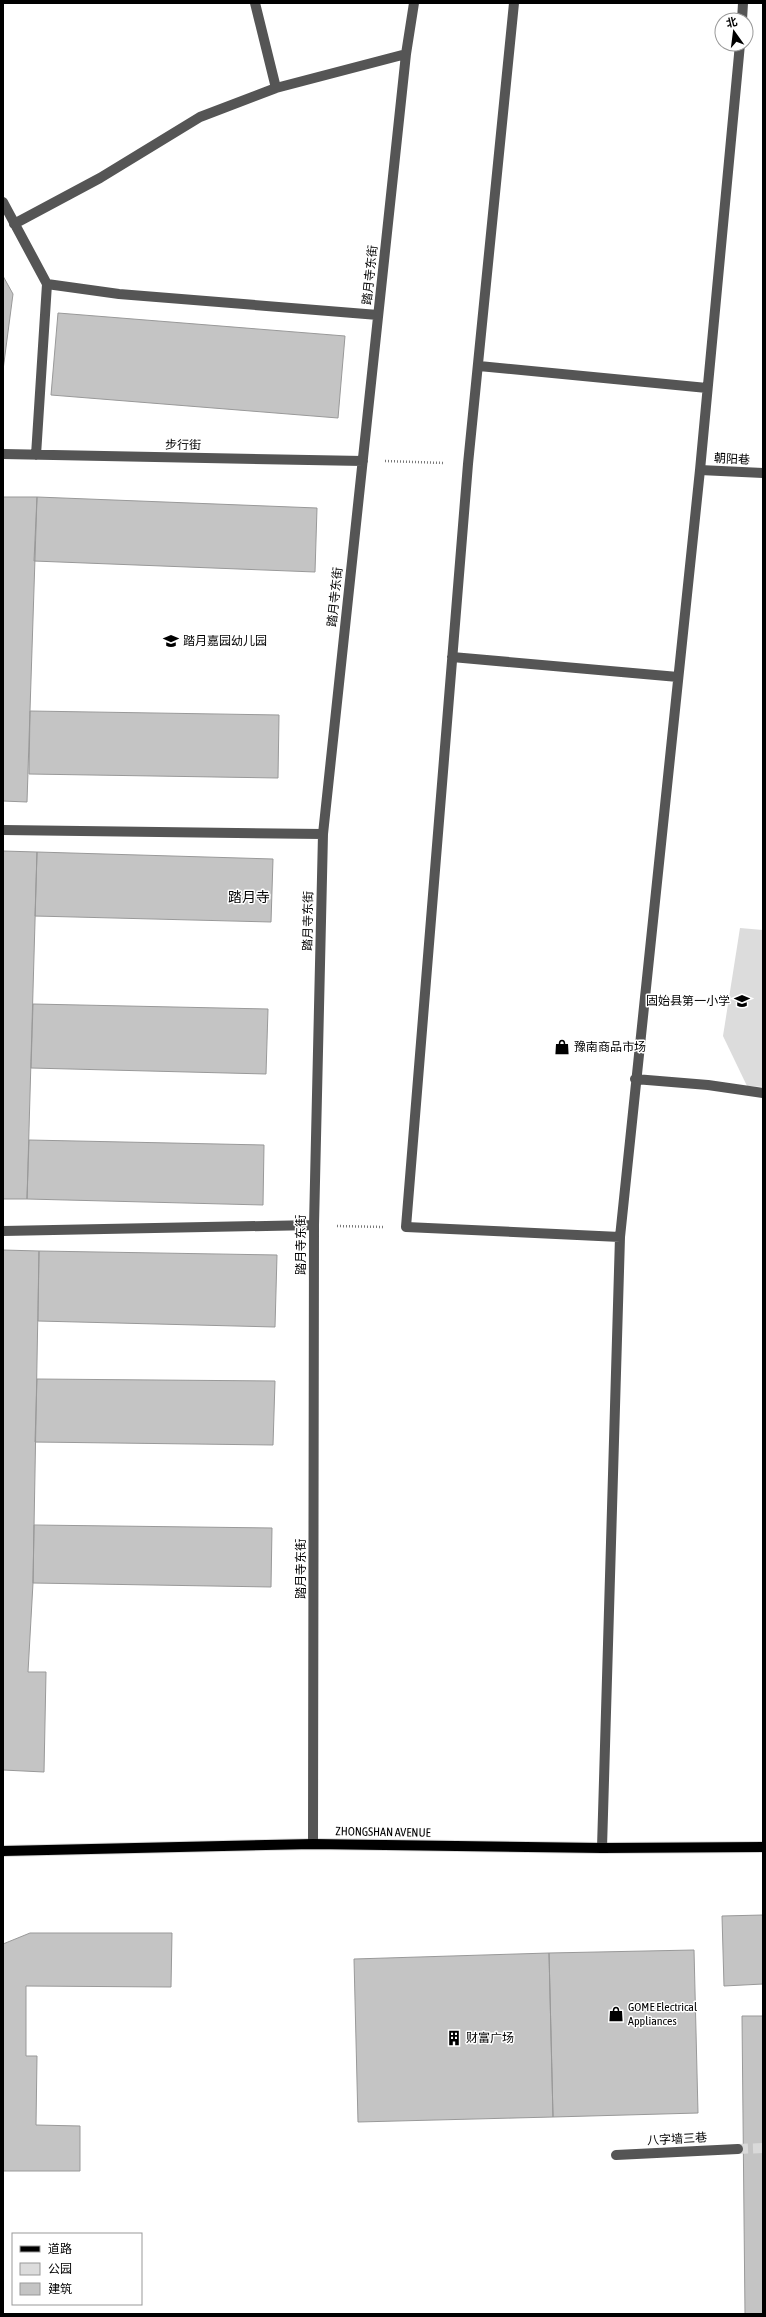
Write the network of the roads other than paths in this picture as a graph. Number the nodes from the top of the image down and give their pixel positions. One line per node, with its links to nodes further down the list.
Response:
1 (255, 3): 6 (street)
2 (414, 3): 5 (street, 踏月寺东街)
3 (514, 3): 11 (street)
4 (739, 52): 12 (street)
5 (406, 54): 6 (street); 10 (street, 踏月寺东街)
6 (276, 88): 8 (street)
7 (3, 202): 8 (street)
8 (14, 224): 9 (street)
9 (47, 284): 10 (street); 14 (street)
10 (378, 315): 15 (street, 踏月寺东街)
11 (480, 366): 12 (street); 18 (street)
12 (707, 388): 16 (street)
13 (3, 454): 14 (street, 步行街)
14 (36, 455): 15 (street, 步行街)
15 (363, 461): 21 (street, 踏月寺东街)
16 (700, 470): 17 (street, 朝阳巷); 19 (street)
17 (763, 473)
18 (452, 658): 19 (street); 26 (street)
19 (678, 677): 22 (street)
20 (3, 830): 21 (street)
21 (323, 834): 24 (street, 踏月寺东街)
22 (636, 1079): 23 (street); 26 (street)
23 (763, 1093)
24 (314, 1225): 25 (street); 27 (street, 踏月寺东街)
25 (3, 1232)
26 (620, 1237): 29 (street)
27 (313, 1844): 29 (main road, ZHONGSHAN AVENUE); 30 (main road, ZHONGSHAN AVENUE)
28 (763, 1847): 29 (main road, ZHONGSHAN AVENUE)
29 (602, 1848)
30 (3, 1852)
31 (738, 2149): 32 (street, 八字墙三巷)
32 (616, 2155)

